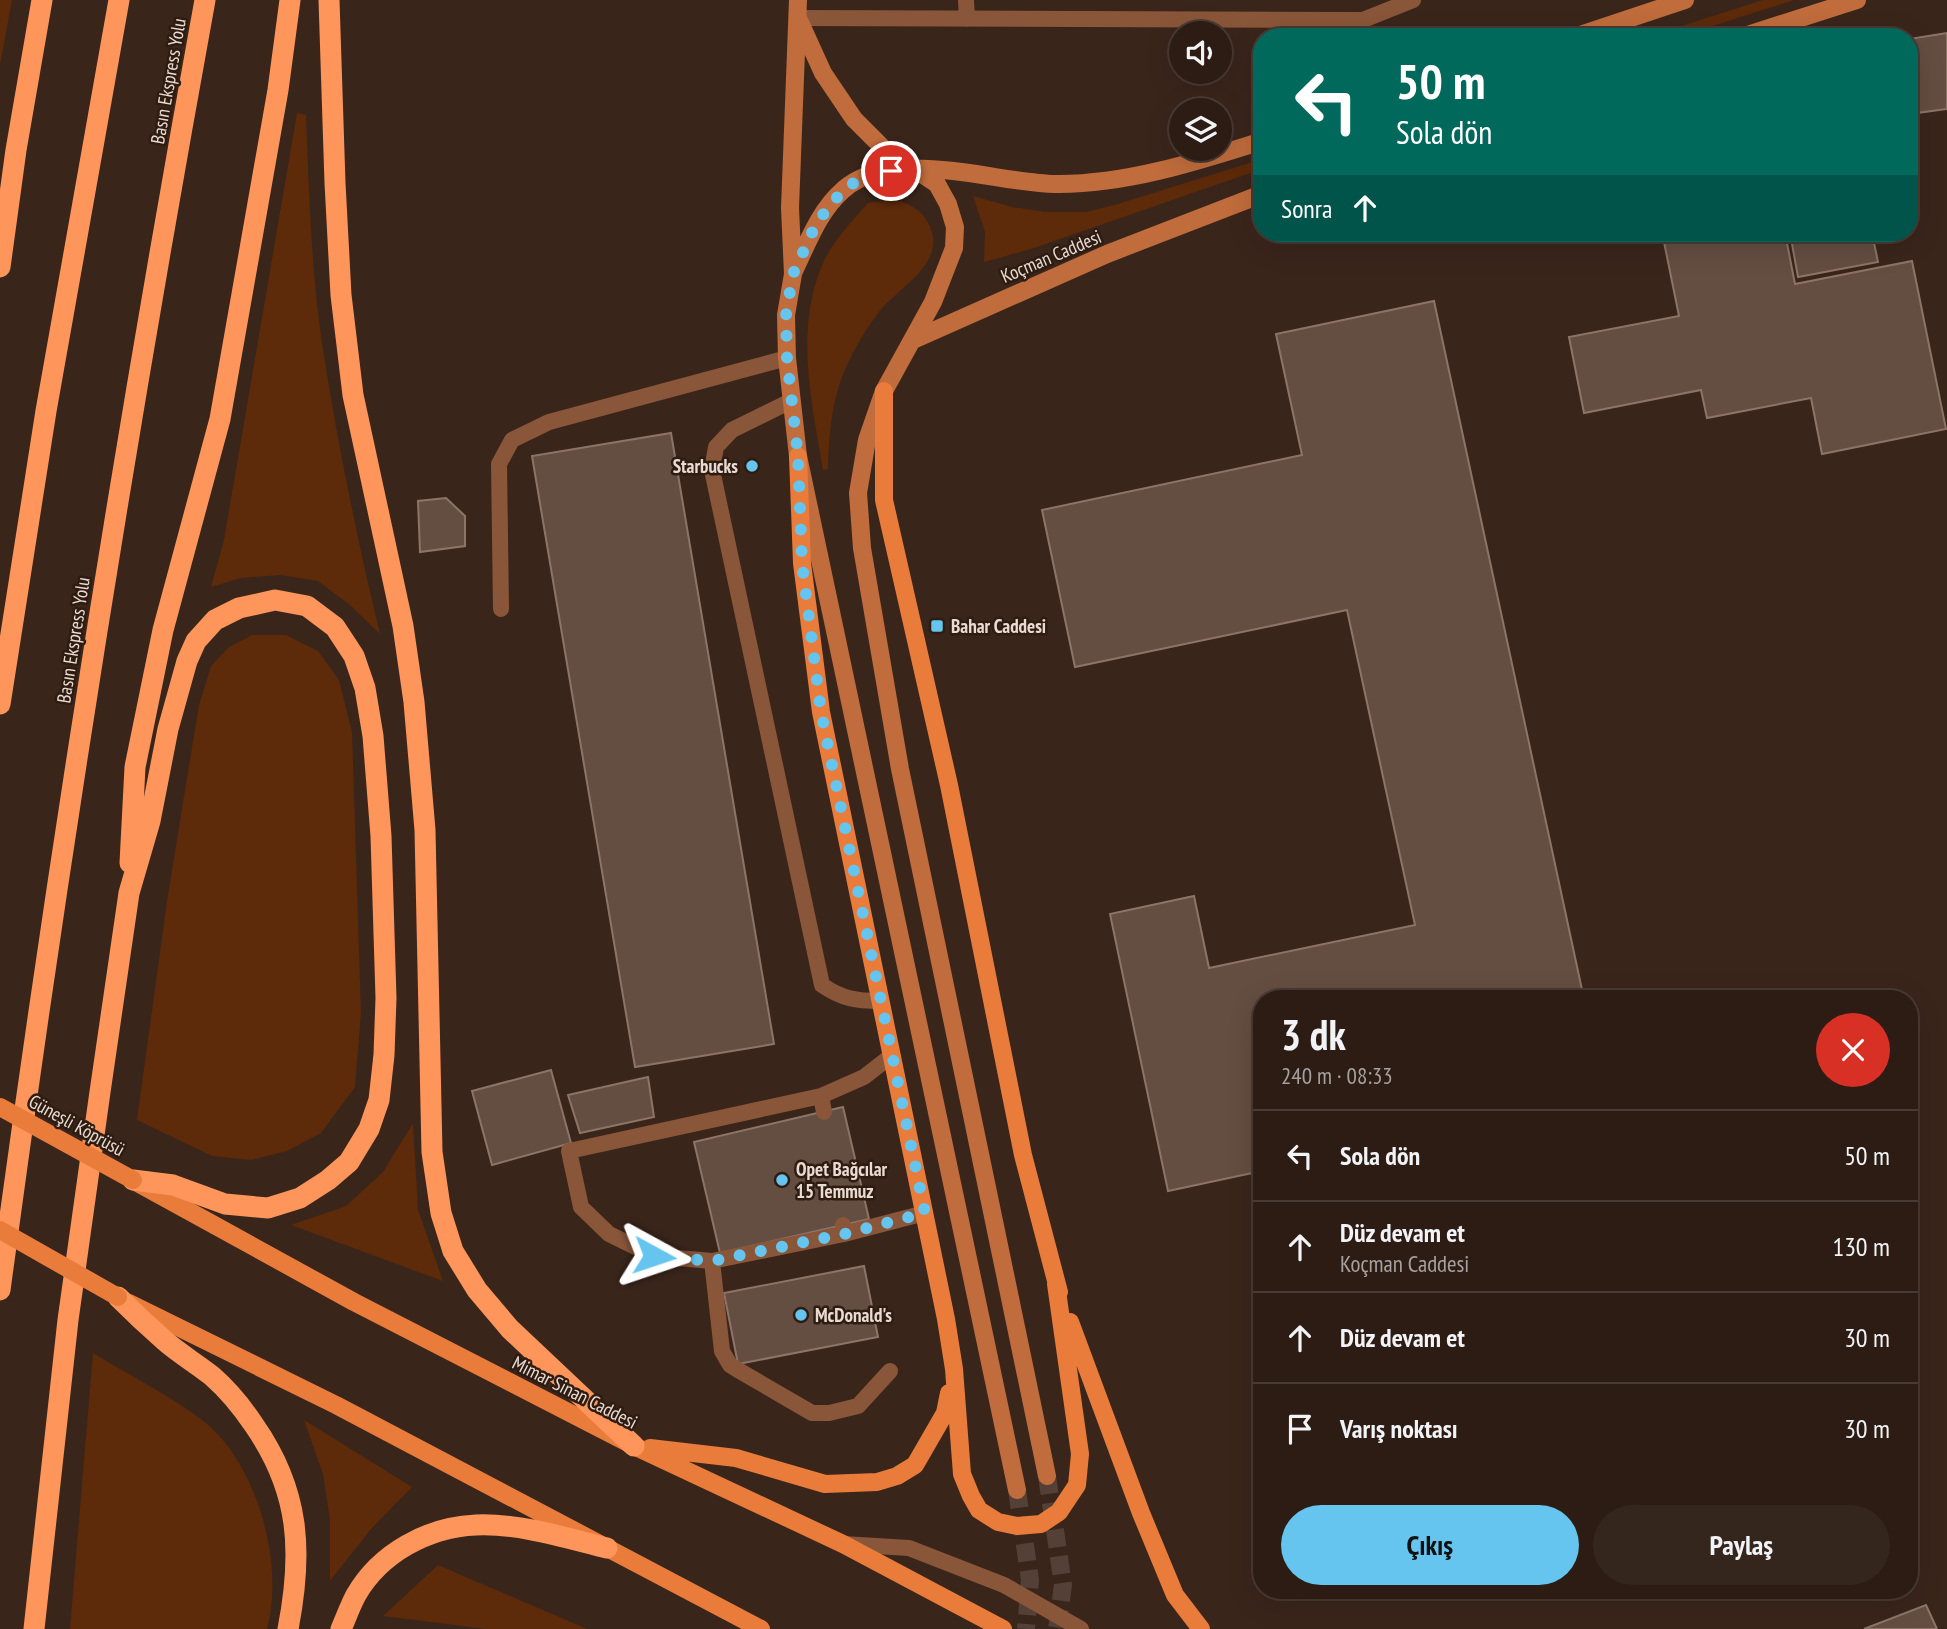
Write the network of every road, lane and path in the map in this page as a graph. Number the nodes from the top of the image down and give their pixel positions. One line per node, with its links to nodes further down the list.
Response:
1 (42, 0): 17 (highway)
2 (119, 0): 25 (highway)
3 (205, 0): 35 (highway, Basın Ekspress Yolu)
4 (290, 0): 26 (highway)
5 (330, 0): 39 (highway)
6 (967, 0): 11 (lane)
7 (1413, 0): 11 (lane)
8 (1685, 0): 12 (main road)
9 (1857, 0): 13 (main road)
10 (798, 9): 11 (lane); 15 (main road); 18 (main road)
11 (967, 19)
12 (1601, 28)
13 (1769, 28)
14 (1253, 144): 15 (main road)
15 (915, 167): 18 (main road); 19 (main road)
16 (1253, 197): 19 (main road, Koçman Caddesi)
17 (0, 267)
18 (793, 274): 20 (main road)
19 (913, 340): 21 (main road)
20 (787, 358): 22 (main road); 24 (lane)
21 (884, 391): 34 (main road); 40 (main road)
22 (791, 401): 23 (main road); 27 (lane)
23 (798, 456): 27 (main road); 41 (main road)
24 (502, 609)
25 (0, 704)
26 (130, 893): 30 (highway); 45 (highway)
27 (880, 1001): 28 (main road)
28 (891, 1056): 31 (main road); 33 (lane)
29 (0, 1107): 30 (main road, Güneşli Köprüsü, bridge)
30 (133, 1180): 39 (main road, Mimar Sinan Caddesi)
31 (925, 1213): 33 (lane); 37 (main road)
32 (0, 1230): 36 (main road, bridge)
33 (712, 1261): 38 (lane)
34 (1056, 1284): 37 (main road); 52 (main road)
35 (0, 1290)
36 (118, 1297): 43 (main road); 46 (highway)
37 (954, 1369): 39 (main road)
38 (890, 1371)
39 (634, 1446): 42 (main road, Mimar Sinan Caddesi)
40 (1047, 1476)
41 (1017, 1490)
42 (844, 1544): 50 (main road, Mimar Sinan Caddesi); 51 (lane)
43 (607, 1548): 44 (main road); 47 (highway)
44 (722, 1608): 48 (main road); 49 (main road)
45 (34, 1629)
46 (288, 1629)
47 (341, 1629)
48 (745, 1629)
49 (761, 1629)
50 (1003, 1629)
51 (1081, 1629)
52 (1201, 1629)

